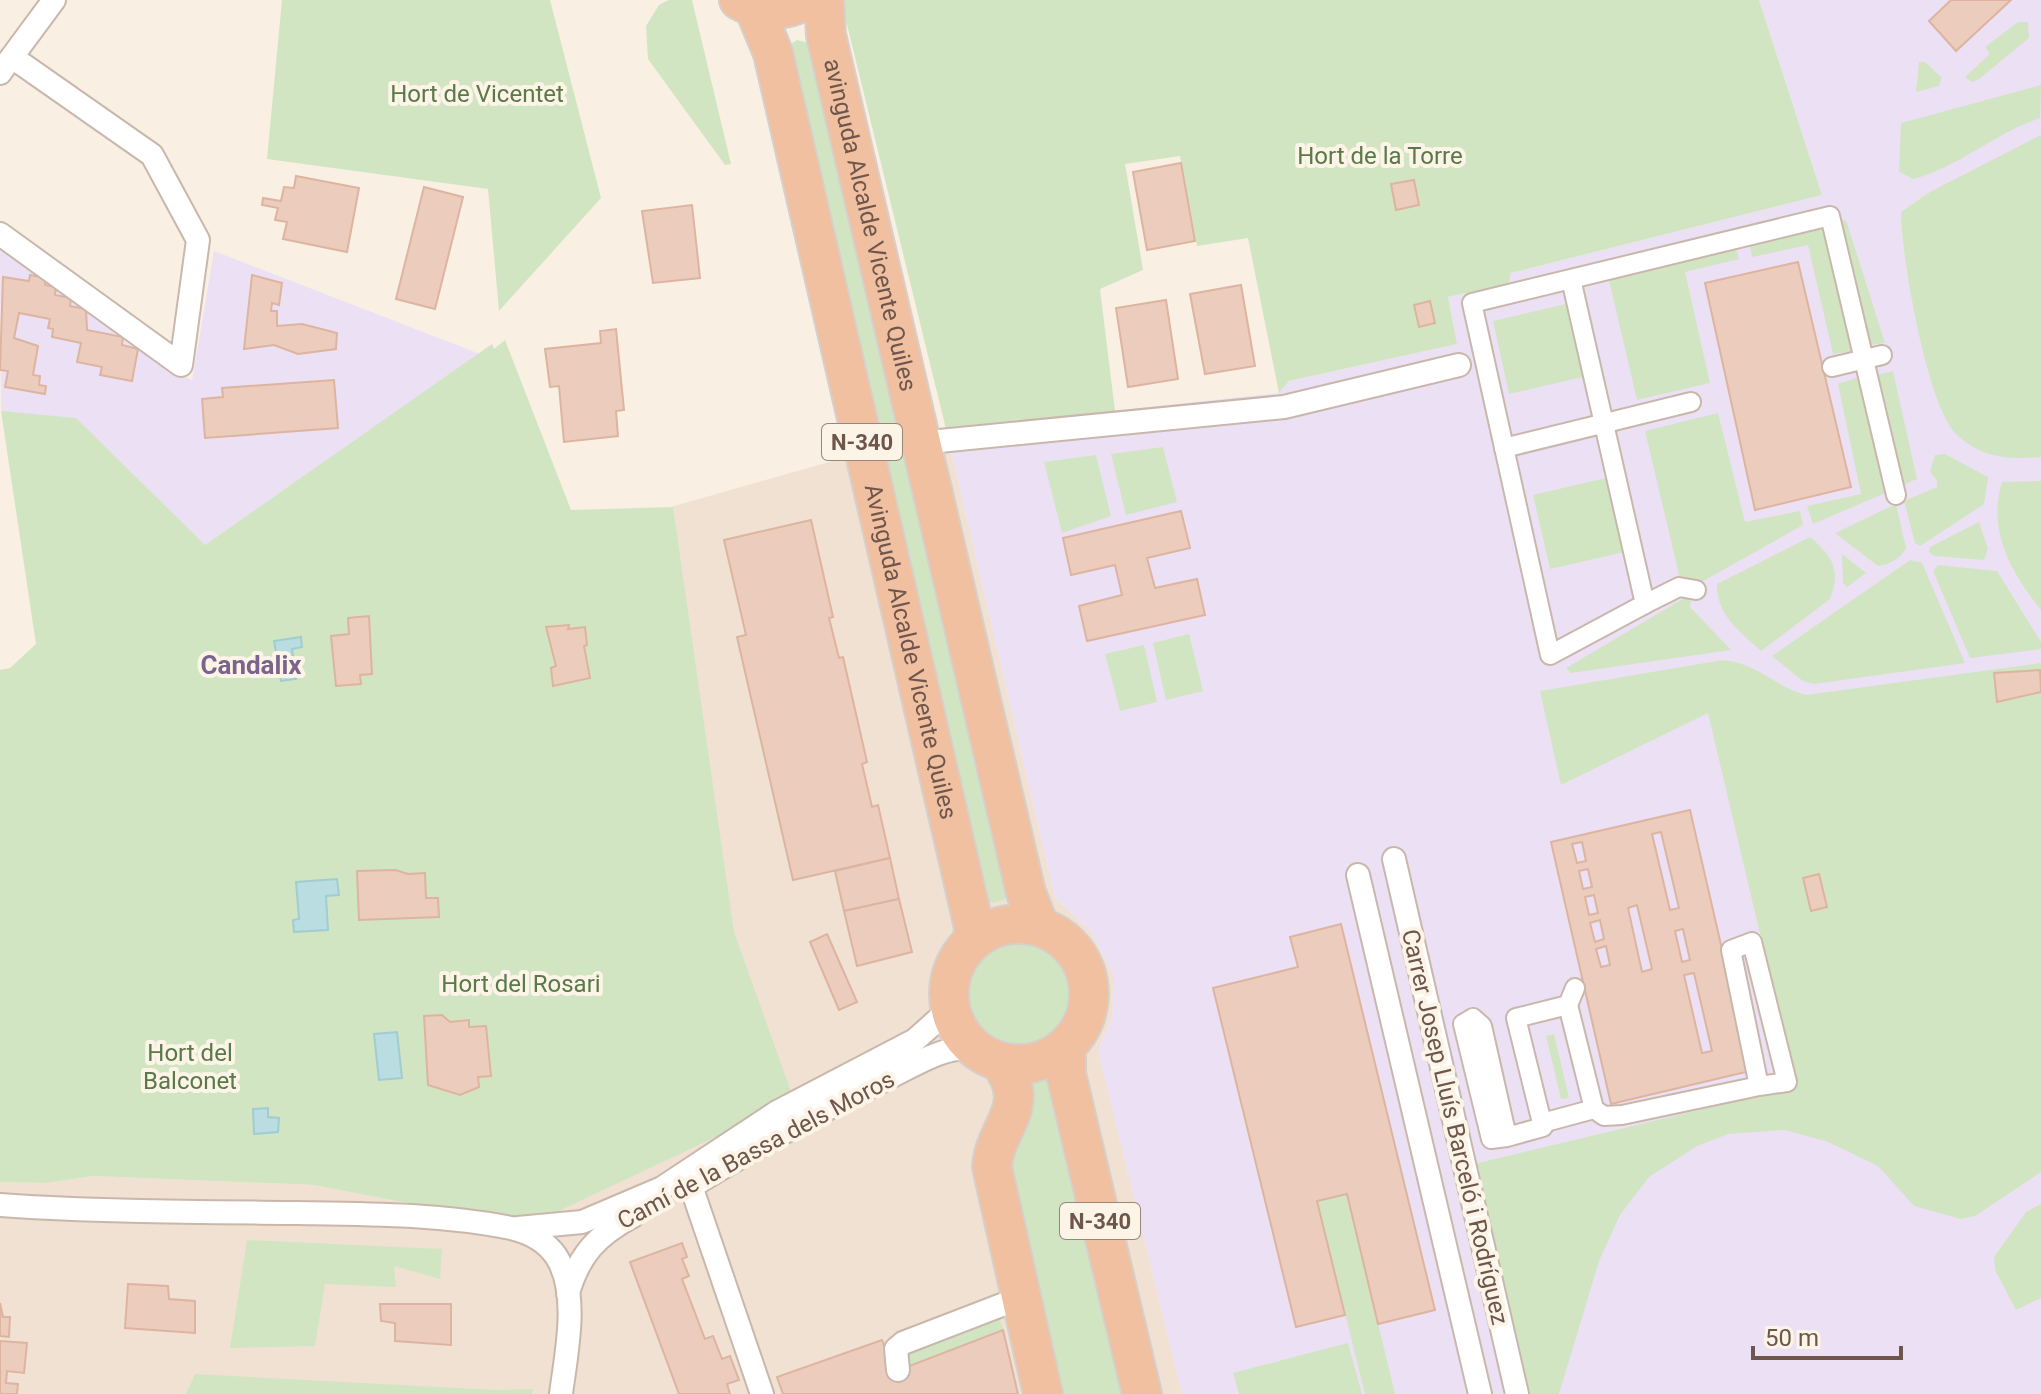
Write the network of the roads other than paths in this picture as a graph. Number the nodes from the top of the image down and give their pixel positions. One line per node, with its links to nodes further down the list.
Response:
1 (54, 0): 4 (street)
2 (747, 3): 3 (highway, N-340); 22 (highway, Avinguda Alcalde Vicente Quiles / N-340)
3 (818, 7): 13 (highway, avinguda Alcalde Vicente Quiles / N-340)
4 (6, 65): 5 (street)
5 (0, 234)
6 (1571, 279): 7 (street); 11 (street); 12 (street)
7 (1873, 357): 9 (street); 14 (street)
8 (1459, 365): 13 (street)
9 (1832, 367)
10 (1691, 402): 11 (street)
11 (1603, 424): 12 (street); 16 (street)
12 (1504, 448): 16 (street)
13 (923, 461): 21 (highway, N-340)
14 (1896, 495)
15 (1696, 590): 16 (street)
16 (1645, 604)
17 (1394, 859): 19 (street, Carrer Josep Lluís Barceló i Rodríguez)
18 (1358, 875): 20 (street, Carrer Josep Lluís Barceló i Rodríguez)
19 (1404, 901): 20 (street); 41 (street, Carrer Josep Lluís Barceló i Rodríguez)
20 (1366, 911): 40 (street, Carrer Josep Lluís Barceló i Rodríguez)
21 (1039, 926): 22 (highway); 25 (highway)
22 (973, 941): 23 (highway)
23 (949, 998): 26 (highway); 32 (street, Camí de la Bassa dels Moros)
24 (1516, 1018): 28 (street); 29 (street); 29 (street)
25 (1066, 1047): 26 (highway); 39 (highway, N-340)
26 (987, 1055): 30 (street, Camí de la Bassa dels Moros); 34 (highway)
27 (1759, 1086): 27 (street); 28 (street)
28 (1594, 1109): 29 (street)
29 (1542, 1123)
30 (691, 1186): 33 (street, Camí de la Bassa dels Moros); 37 (street)
31 (0, 1205): 32 (street, Camí de la Bassa dels Moros)
32 (513, 1229): 33 (street, Camí de la Bassa dels Moros)
33 (568, 1294): 36 (street)
34 (1020, 1298): 35 (street); 38 (highway)
35 (898, 1370)
36 (561, 1394)
37 (762, 1394)
38 (1043, 1394)
39 (1142, 1394)
40 (1480, 1394)
41 (1517, 1394)

